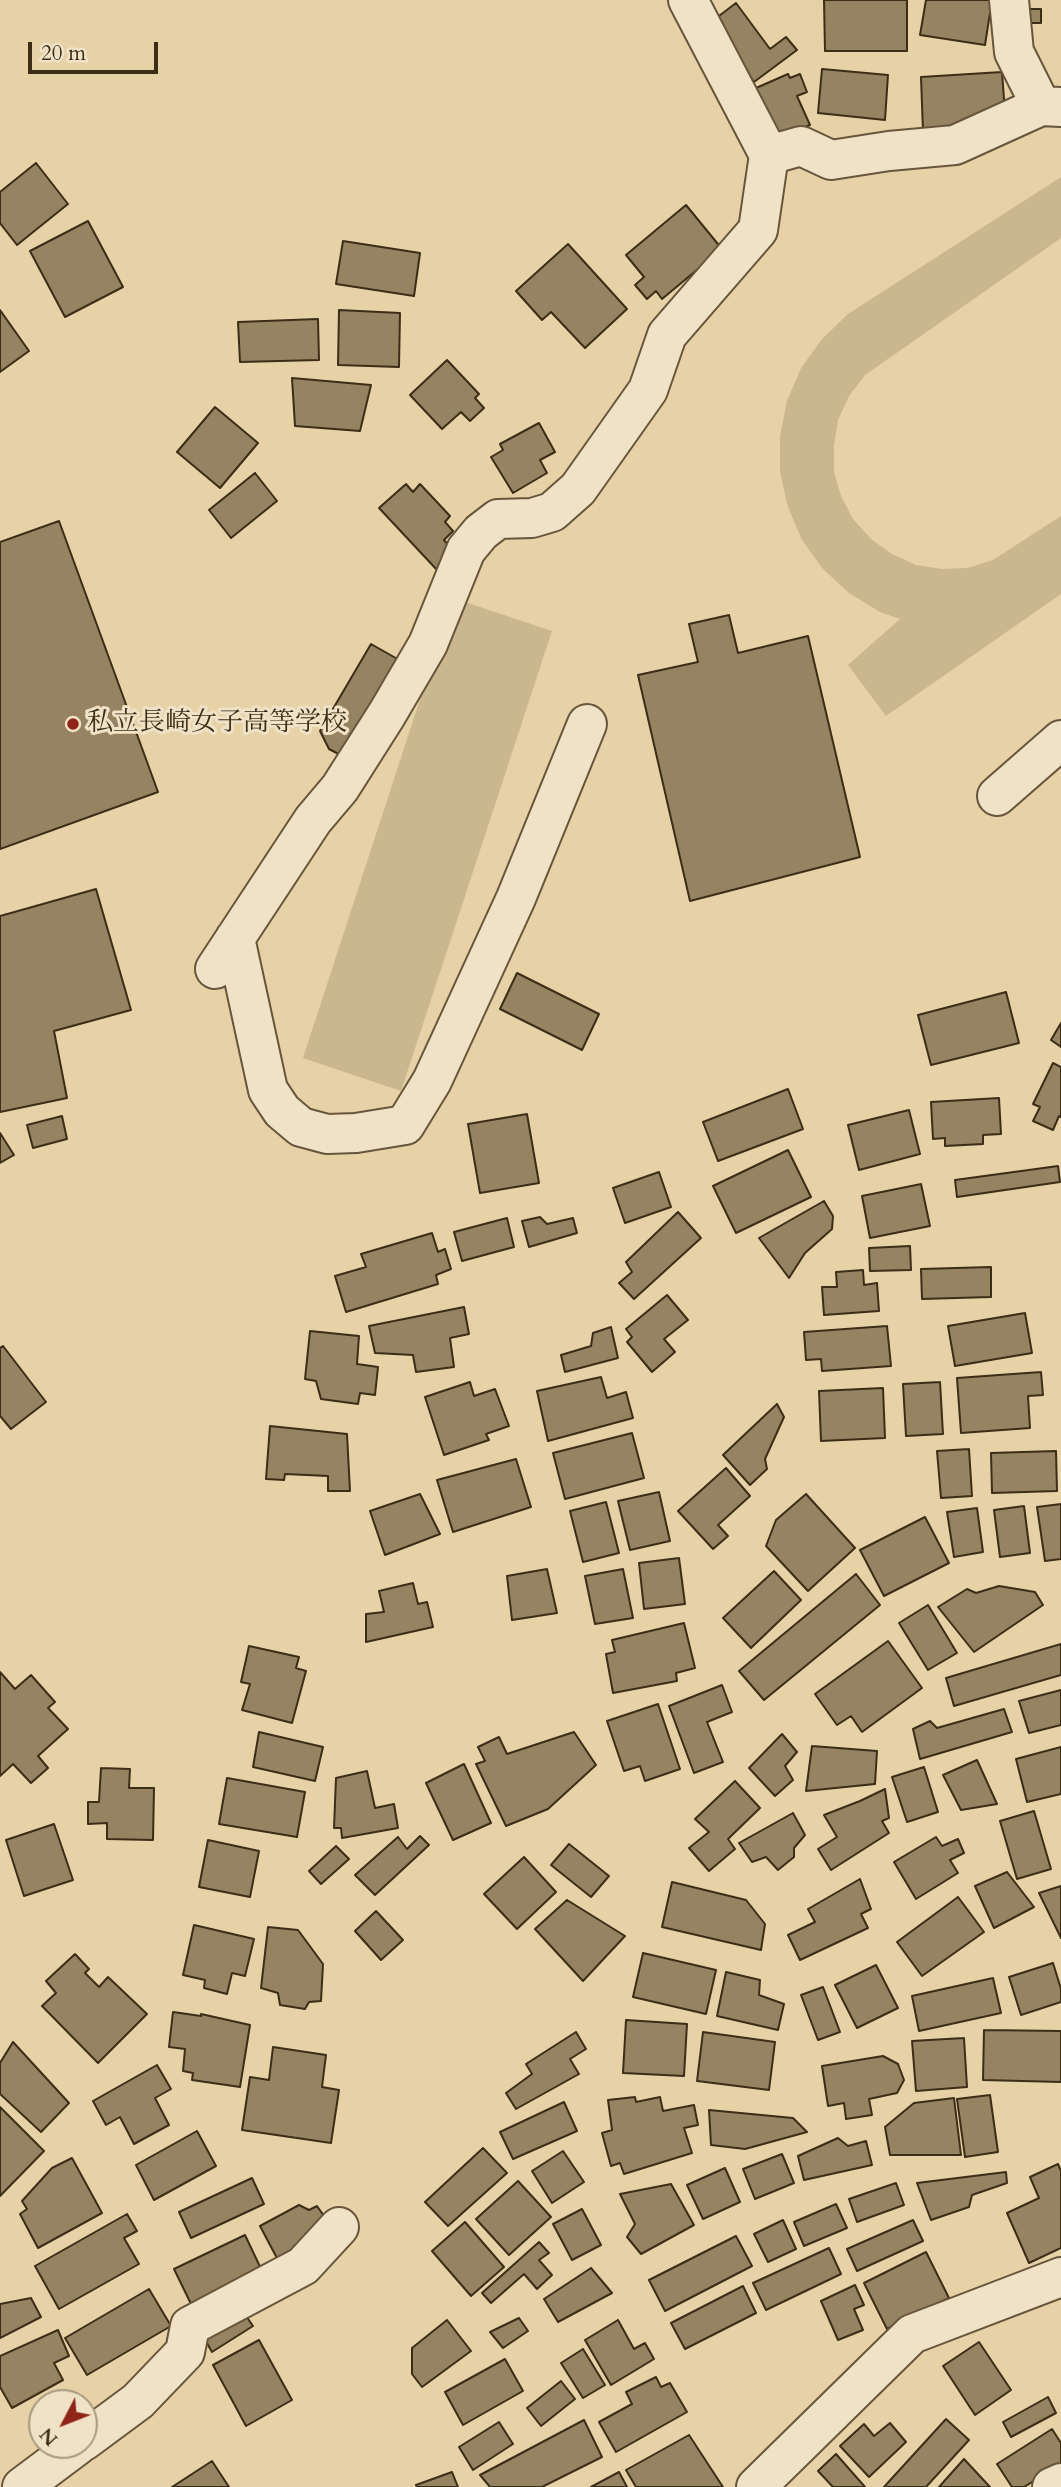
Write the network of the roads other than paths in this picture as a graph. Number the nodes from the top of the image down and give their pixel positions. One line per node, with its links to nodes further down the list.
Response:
1 (688, 0): 4 (street)
2 (1009, 0): 3 (street)
3 (1051, 107): 4 (street)
4 (769, 155): 5 (street)
5 (587, 724)
6 (1061, 740): 7 (street)
7 (997, 796)
8 (339, 2227): 10 (street)
9 (1061, 2277): 14 (street)
10 (98, 2430)
11 (59, 2459): 13 (street)
12 (1061, 2483): 15 (street)
13 (22, 2487)
14 (756, 2487)
15 (1052, 2487)

